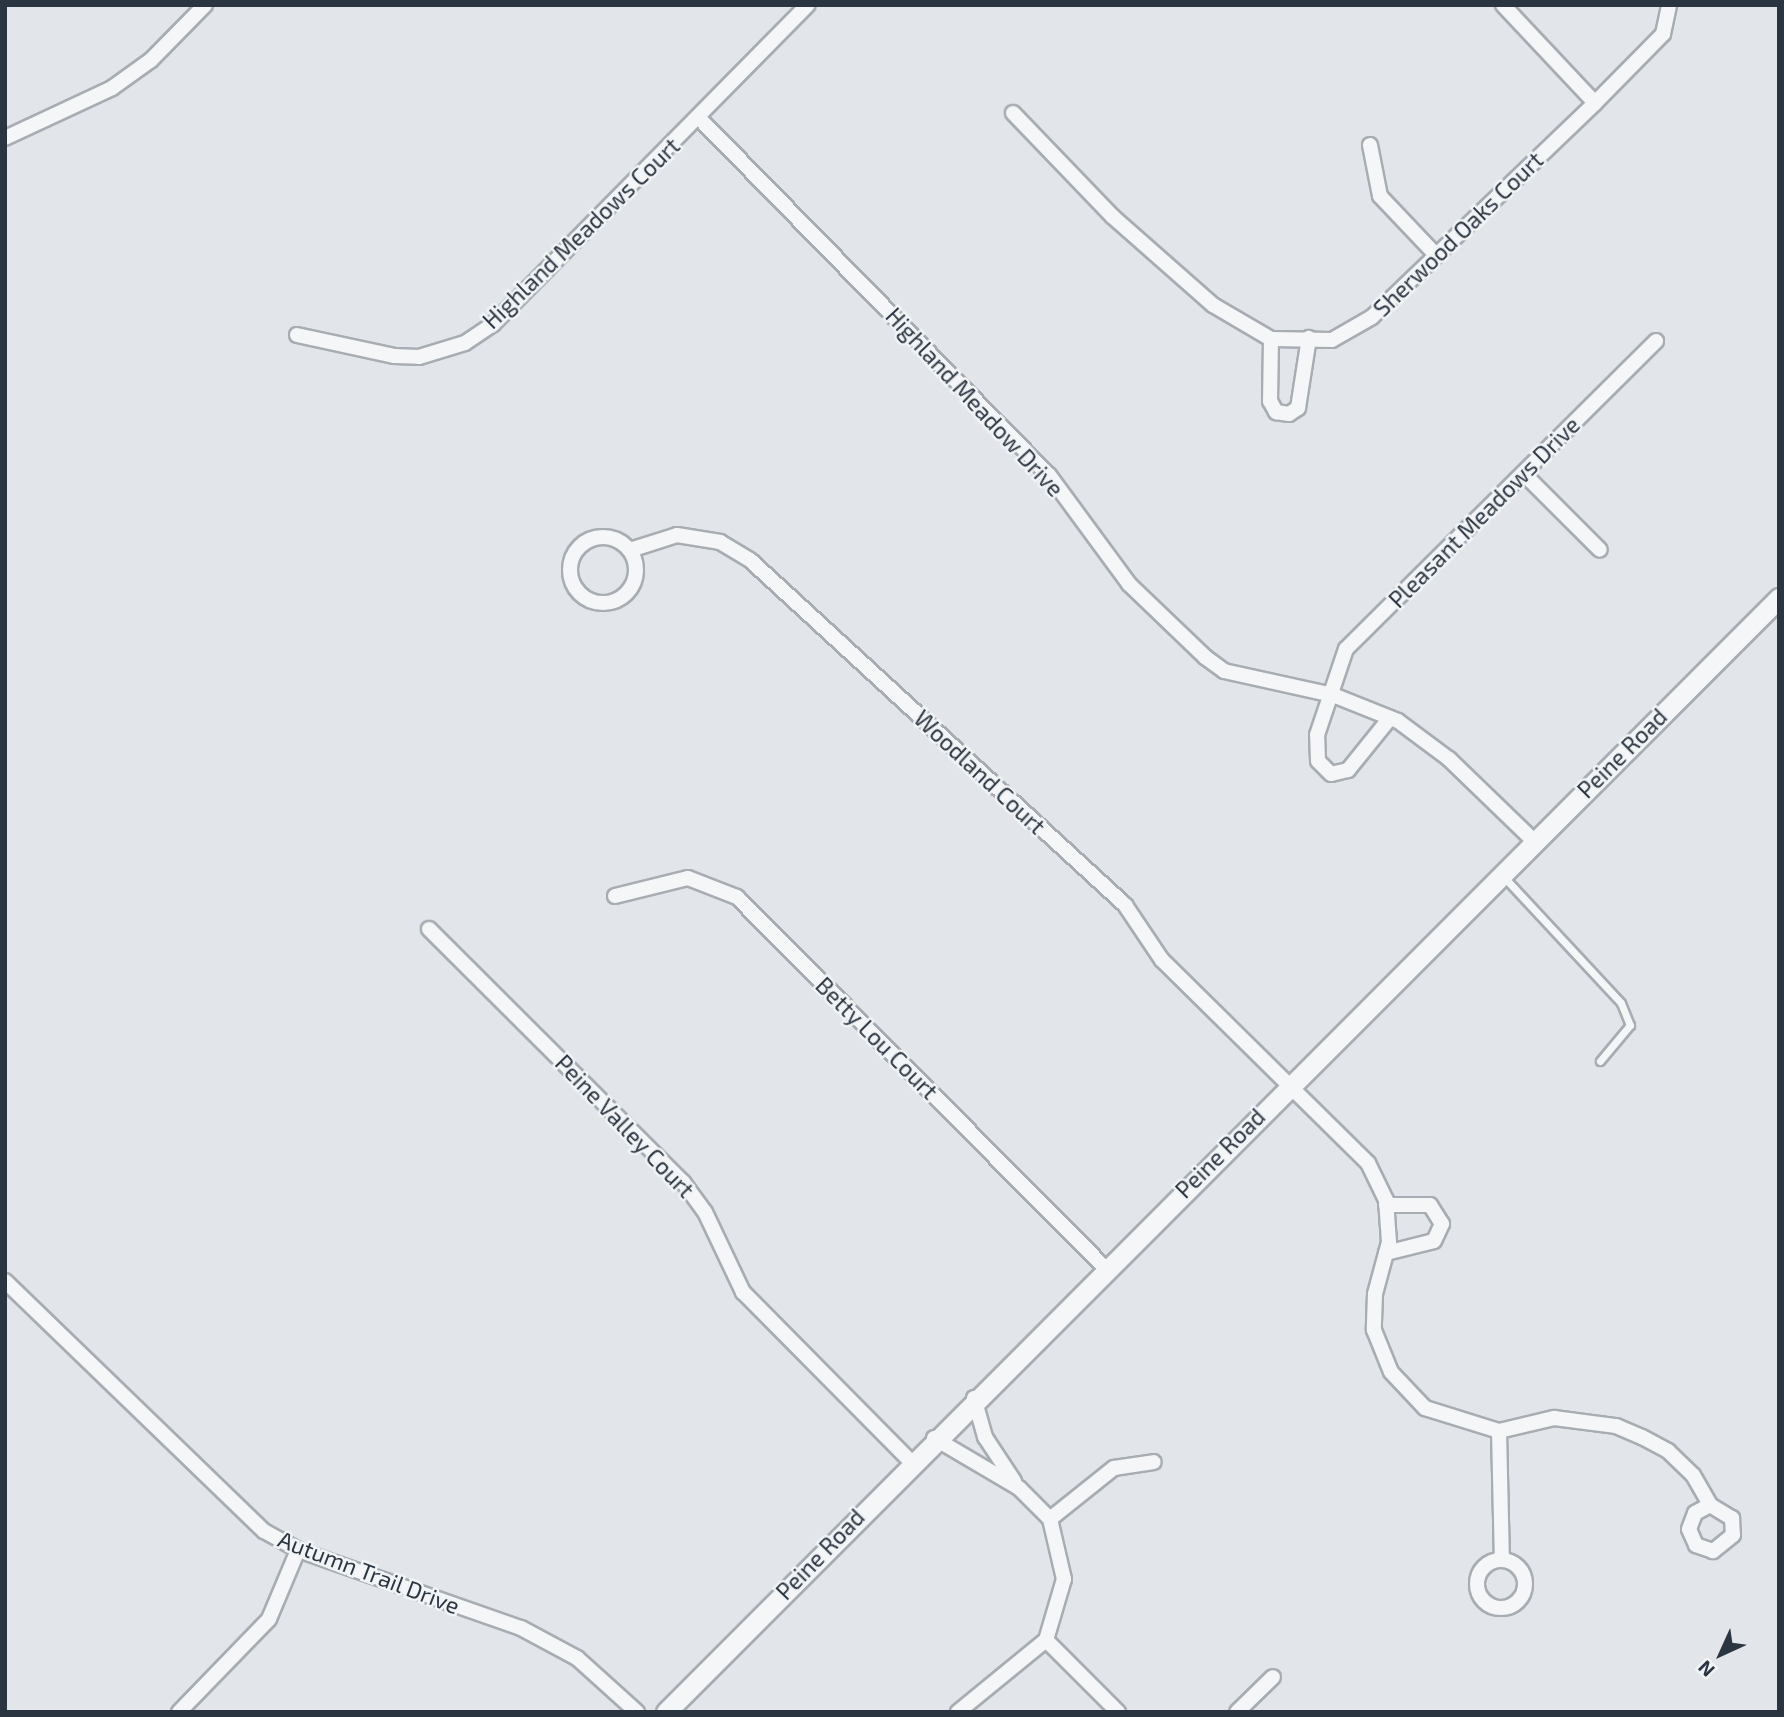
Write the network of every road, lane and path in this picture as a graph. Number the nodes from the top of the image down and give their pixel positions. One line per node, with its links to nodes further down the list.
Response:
1 (205, 5): 8 (street)
2 (808, 5): 7 (street, Highland Meadows Court)
3 (1503, 5): 5 (street)
4 (1669, 5): 5 (street, Sherwood Oaks Court)
5 (1595, 103): 10 (street, Sherwood Oaks Court)
6 (1013, 113): 13 (street)
7 (699, 118): 11 (street, Highland Meadows Court); 19 (street, Highland Meadow Drive)
8 (5, 138)
9 (1370, 145): 10 (street)
10 (1436, 256): 12 (street, Sherwood Oaks Court)
11 (297, 335)
12 (1309, 338): 13 (street, Sherwood Oaks Court); 13 (street)
13 (1271, 339)
14 (1656, 341): 15 (street, Pleasant Meadows Drive)
15 (1524, 474): 17 (street); 19 (street, Pleasant Meadows Drive)
16 (630, 550): 16 (street); 26 (street, Woodland Court)
17 (1600, 550)
18 (1779, 598): 21 (street, Peine Road)
19 (1334, 695): 20 (street, Highland Meadow Drive); 20 (street)
20 (1390, 718): 21 (street, Highland Meadow Drive)
21 (1533, 840): 22 (street, Peine Road)
22 (1500, 873): 25 (lane); 26 (street, Peine Road)
23 (615, 896): 29 (street, Betty Lou Court)
24 (429, 929): 34 (street, Peine Valley Court)
25 (1600, 1061)
26 (1289, 1084): 27 (street, Woodland Court); 29 (street, Peine Road)
27 (1386, 1205): 28 (street); 28 (street)
28 (1385, 1254): 32 (street)
29 (1106, 1269): 31 (street, Peine Road)
30 (5, 1281): 39 (street, Autumn Trail Drive)
31 (974, 1398): 33 (street, Peine Road); 36 (street)
32 (1499, 1431): 37 (street); 40 (street)
33 (934, 1438): 34 (street, Peine Road); 36 (street)
34 (911, 1462): 45 (street, Peine Road)
35 (1154, 1462): 38 (street)
36 (1019, 1488): 38 (street)
37 (1710, 1505)
38 (1050, 1519): 41 (street)
39 (298, 1550): 43 (street); 44 (street, Autumn Trail Drive)
40 (1502, 1560)
41 (1046, 1640): 46 (street); 47 (street)
42 (1273, 1676): 48 (street)
43 (178, 1712)
44 (637, 1712)
45 (666, 1712)
46 (958, 1712)
47 (1118, 1712)
48 (1237, 1712)

